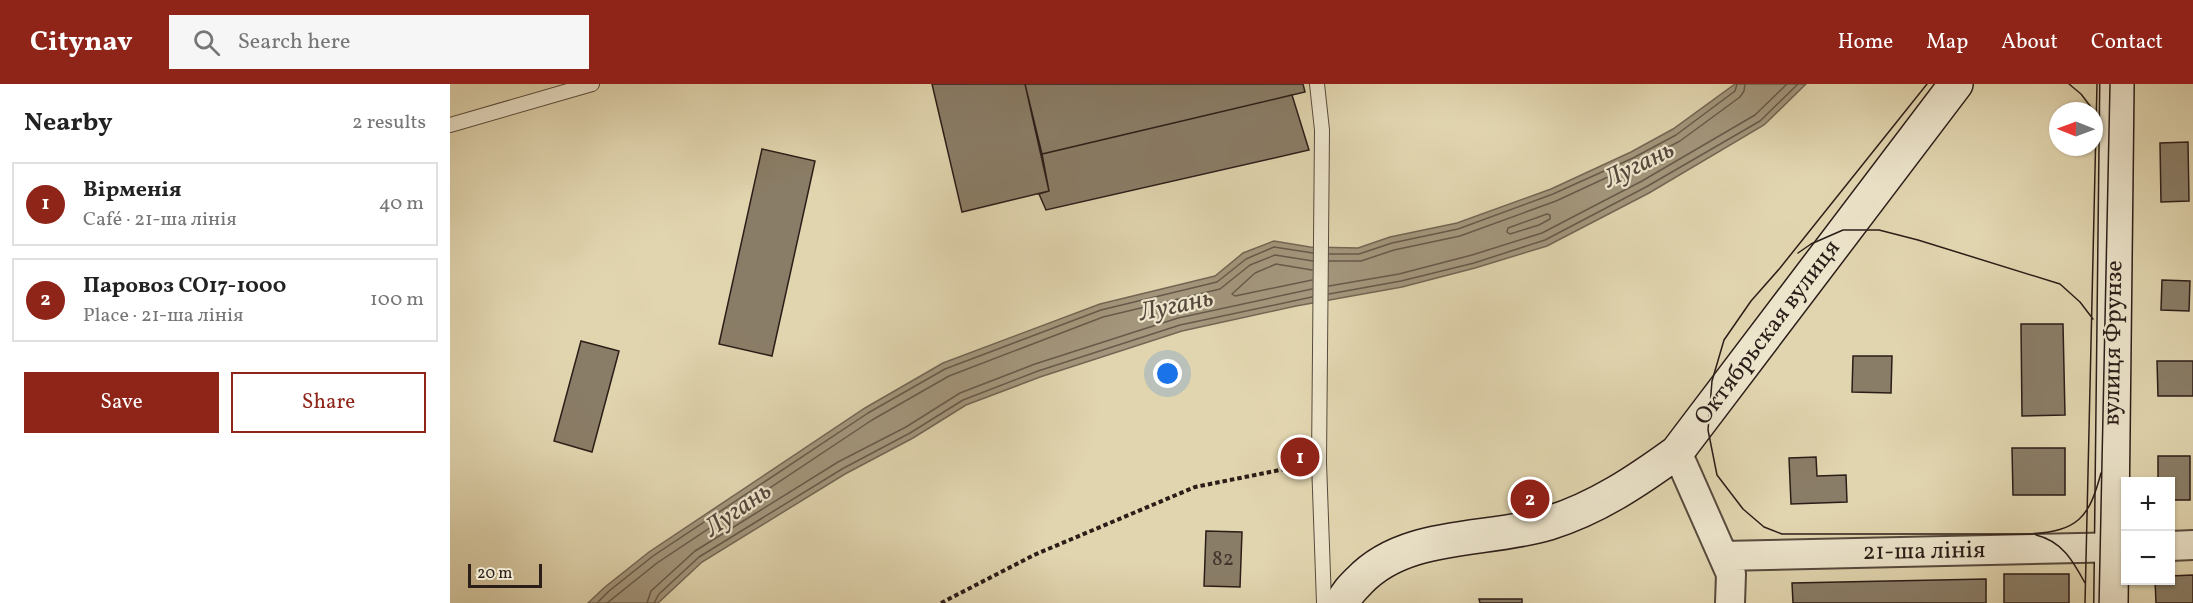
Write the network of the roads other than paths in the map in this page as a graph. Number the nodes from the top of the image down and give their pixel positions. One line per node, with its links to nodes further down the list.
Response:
1 (592, 84): 5 (lane)
2 (1317, 84): 11 (lane)
3 (1956, 84): 6 (street, Октябрьская вулиця)
4 (2117, 84): 9 (street, вулиця Фрунзе)
5 (450, 125)
6 (1677, 452): 10 (street); 12 (street)
7 (2193, 545): 8 (street)
8 (2175, 546)
9 (2118, 548): 10 (street, 21-ша лінія); 14 (street, вулиця Фрунзе)
10 (1723, 556): 13 (street)
11 (1324, 603)
12 (1342, 603)
13 (1730, 603)
14 (2110, 603)

